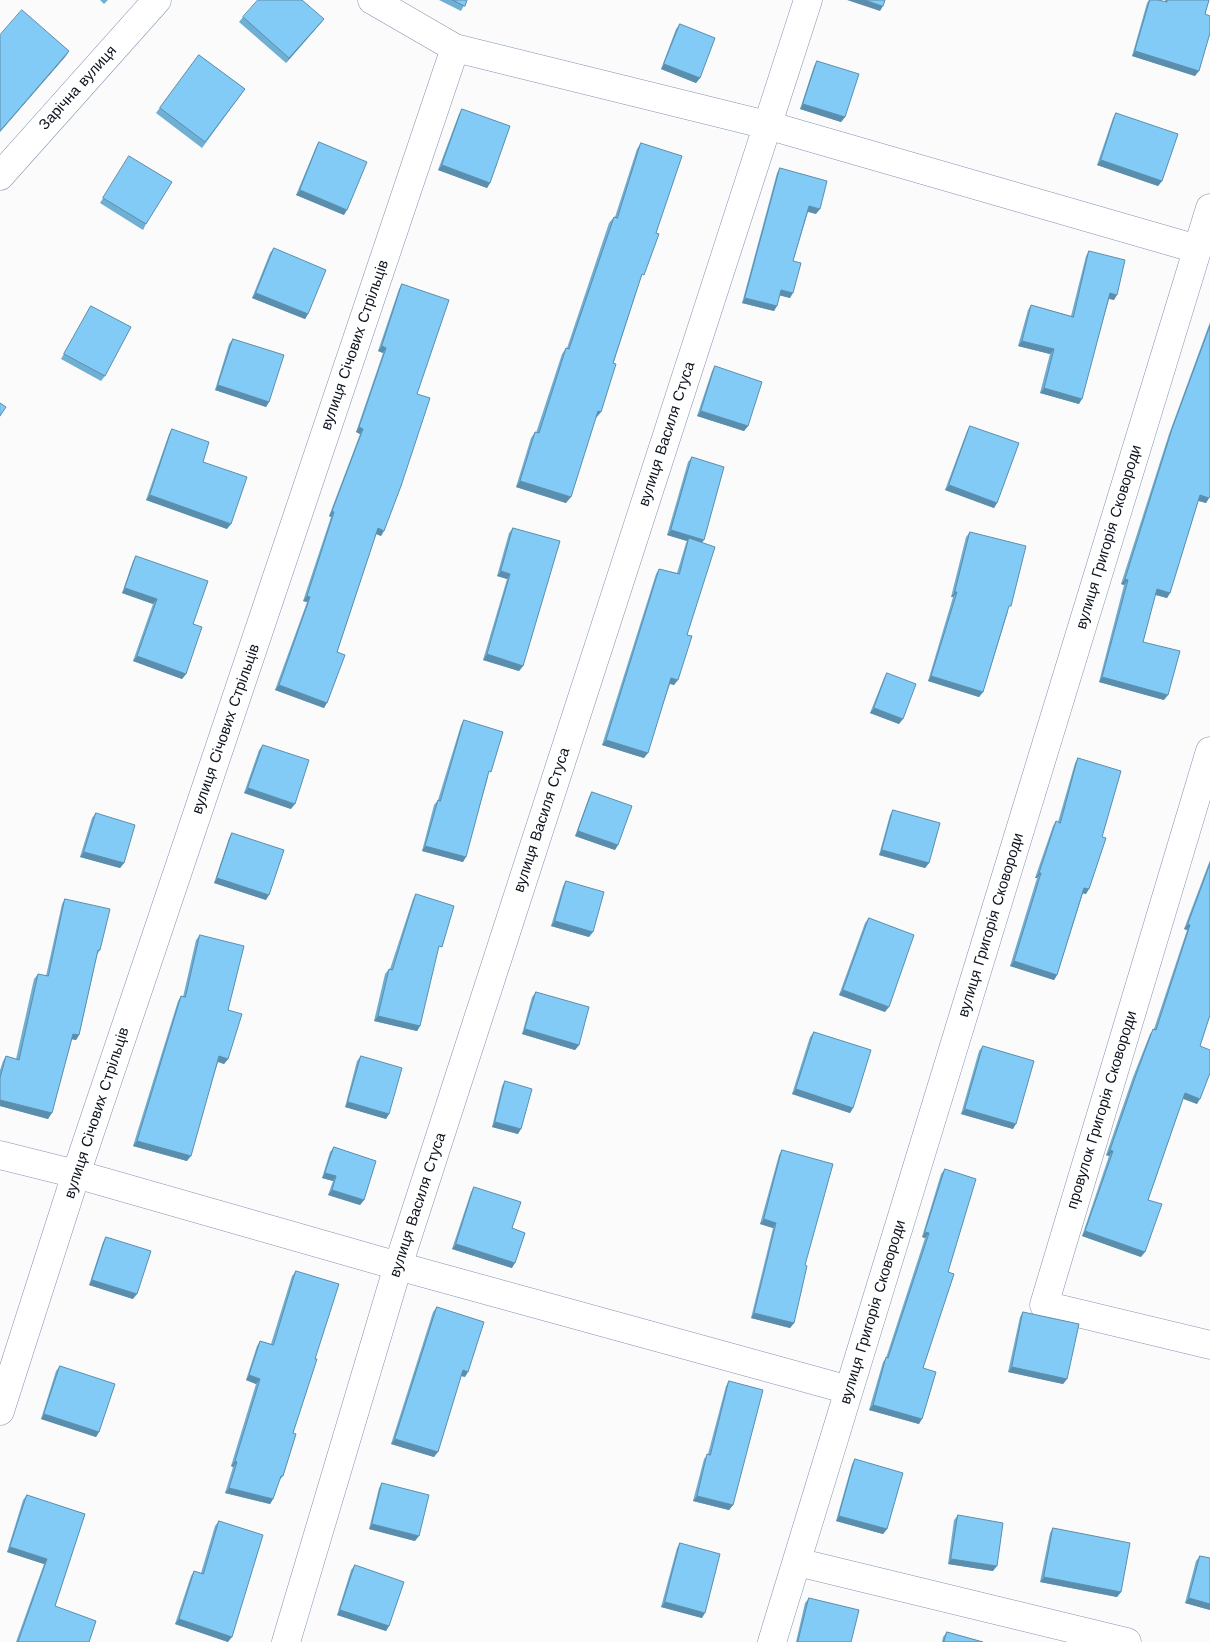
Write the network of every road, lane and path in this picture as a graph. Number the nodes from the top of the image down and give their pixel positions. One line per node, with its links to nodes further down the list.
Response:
1 (156, 0): 6 (street, Зарічна вулиця)
2 (372, 0): 4 (street)
3 (808, 0): 5 (street, вулиця Василя Стуса)
4 (455, 48): 5 (street); 11 (street, вулиця Січових Стрільців)
5 (767, 125): 8 (street); 12 (street, вулиця Василя Стуса)
6 (0, 176)
7 (1210, 208): 8 (street, вулиця Григорія Сковороди)
8 (1197, 249): 14 (street, вулиця Григорія Сковороди)
9 (1210, 752): 13 (street, провулок Григорія Сковороди)
10 (0, 1155): 11 (street)
11 (76, 1174): 12 (street); 15 (street, вулиця Січових Стрільців)
12 (398, 1266): 14 (street); 17 (street, вулиця Василя Стуса)
13 (1210, 1345)
14 (849, 1390): 16 (street, вулиця Григорія Сковороди)
15 (0, 1411)
16 (797, 1562): 18 (street, вулиця Григорія Сковороди); 19 (street)
17 (286, 1642)
18 (772, 1642)
19 (1127, 1642)

